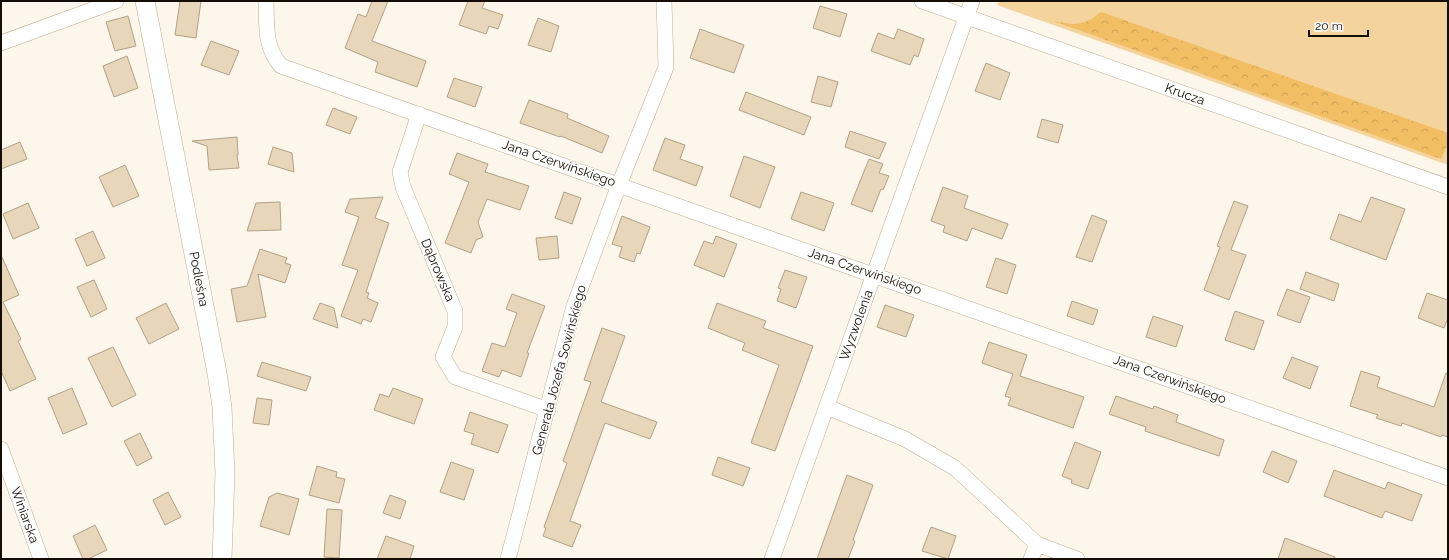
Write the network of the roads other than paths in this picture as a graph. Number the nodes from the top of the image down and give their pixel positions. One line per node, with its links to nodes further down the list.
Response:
1 (116, 1): 8 (street)
2 (145, 1): 19 (street, Podleśna)
3 (266, 1): 9 (street, Jana Czerwińskiego)
4 (664, 1): 10 (street, Generała Józefa Sowińskiego)
5 (922, 1): 7 (street, Krucza)
6 (972, 1): 7 (street, Wyzwolenia)
7 (967, 17): 11 (street, Krucza); 12 (street, Wyzwolenia)
8 (1, 43)
9 (419, 114): 10 (street, Jana Czerwińskiego); 14 (street, Dąbrowska)
10 (619, 185): 12 (street, Jana Czerwińskiego); 14 (street, Generała Józefa Sowińskiego)
11 (1448, 187)
12 (874, 275): 13 (street, Wyzwolenia); 16 (street, Jana Czerwińskiego)
13 (827, 407): 17 (street); 21 (street, Wyzwolenia)
14 (548, 410): 20 (street, Generała Józefa Sowińskiego)
15 (1, 449): 18 (street, Winiarska)
16 (1448, 478)
17 (1036, 544): 22 (street); 23 (street)
18 (41, 559)
19 (222, 559)
20 (508, 559)
21 (772, 559)
22 (1031, 559)
23 (1077, 559)

